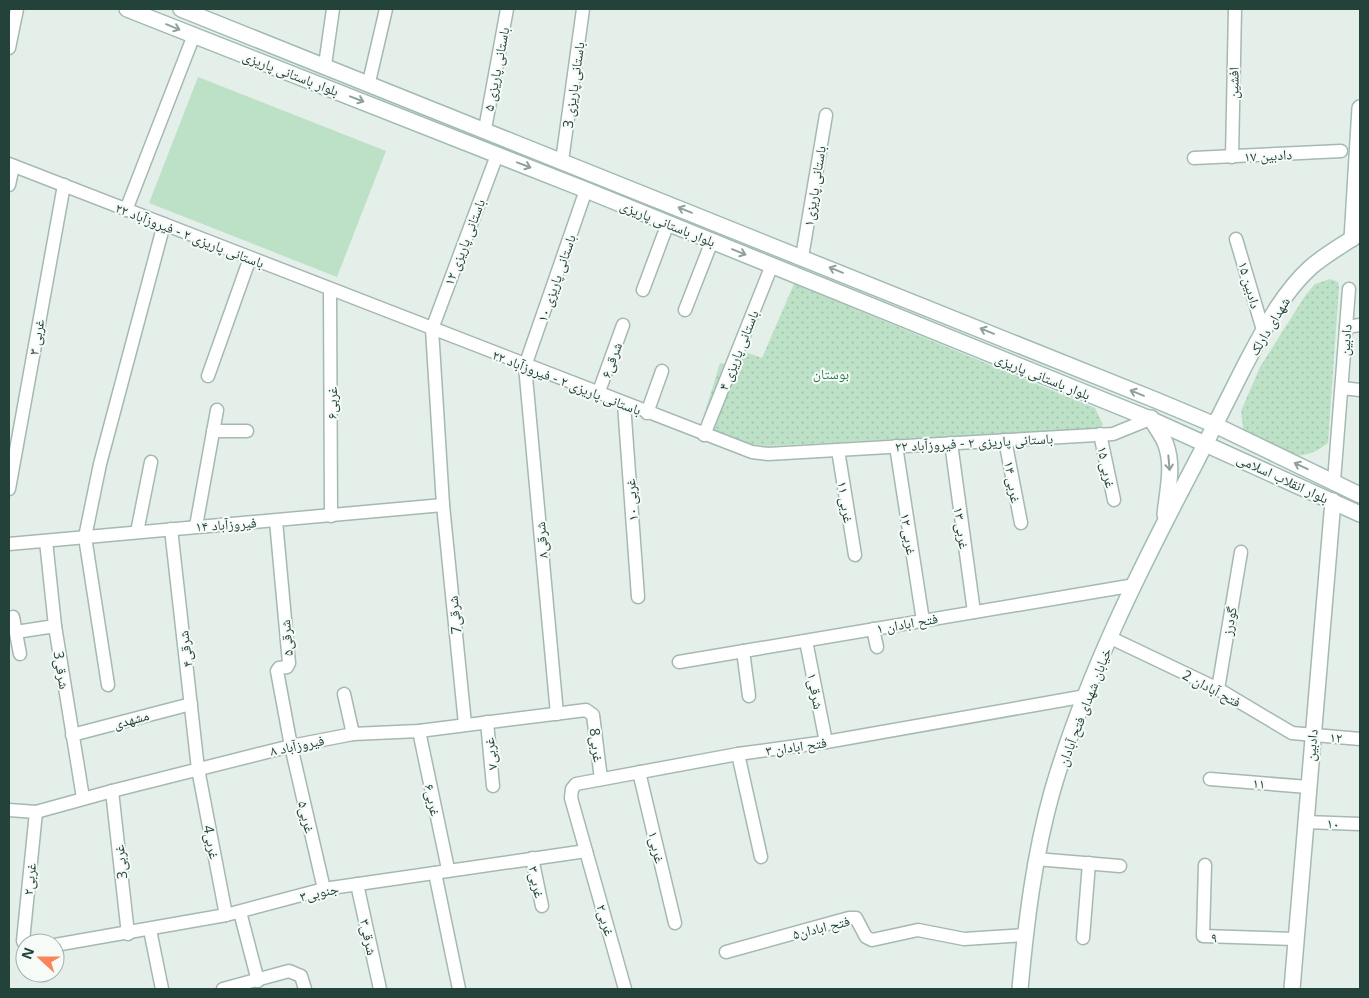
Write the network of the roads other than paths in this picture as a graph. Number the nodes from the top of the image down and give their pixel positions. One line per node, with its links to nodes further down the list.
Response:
1 (18, 9): 11 (street)
2 (127, 9): 10 (main road, بلوار باستانی پاریزی, one-way to 10)
3 (182, 9): 9 (main road, بلوار باستانی پاریزی)
4 (333, 9): 12 (street)
5 (386, 9): 13 (street)
6 (507, 9): 16 (street, باستانی پاریزی ۵)
7 (583, 9): 21 (street, باستانی پاریزی 3)
8 (1235, 9): 19 (street, افشین)
9 (204, 13): 12 (main road, بلوار باستانی پاریزی)
10 (194, 35): 18 (main road, بلوار باستانی پاریزی, one-way to 18); 26 (street)
11 (9, 48)
12 (325, 65): 13 (main road, بلوار باستانی پاریزی)
13 (369, 82): 16 (main road, بلوار باستانی پاریزی)
14 (1360, 108): 29 (main road)
15 (826, 116): 32 (street, باستانی پاریزی۱)
16 (484, 129): 21 (main road, بلوار باستانی پاریزی)
17 (1341, 151): 19 (street, دادبین ۱۷)
18 (497, 155): 25 (main road, بلوار باستانی پاریزی, one-way to 25); 42 (street, باستانی پاریزی ۱۲)
19 (1232, 156): 20 (street, دادبین ۱۷)
20 (1194, 158)
21 (562, 161): 32 (main road, بلوار باستانی پاریزی, one-way to 21)
22 (11, 165): 23 (street); 24 (street, باستانی پاریزی ۲ - فیروزآباد ۲۲)
23 (9, 185)
24 (64, 186): 26 (street, باستانی پاریزی ۲ - فیروزآباد ۲۲); 67 (street, غربی ۳)
25 (586, 190): 27 (main road, بلوار باستانی پاریزی); 44 (street, باستانی پاریزی ۱۰)
26 (126, 210): 28 (street, باستانی پاریزی ۲ - فیروزآباد ۲۲)
27 (668, 223): 31 (main road, بلوار باستانی پاریزی); 37 (street)
28 (164, 224): 33 (street, باستانی پاریزی ۲ - فیروزآباد ۲۲); 80 (street)
29 (1356, 236): 43 (main road, شهدای دارلک)
30 (1236, 239): 43 (street, دادبین ۱۵)
31 (712, 241): 34 (main road, بلوار باستانی پاریزی, one-way to 34); 38 (street)
32 (802, 257): 50 (main road, بلوار باستانی پاریزی, one-way to 32)
33 (250, 258): 36 (street, باستانی پاریزی ۲ - فیروزآباد ۲۲); 46 (street)
34 (772, 265): 54 (main road, بلوار باستانی پاریزی); 59 (street, باستانی پاریزی ۴)
35 (1349, 289): 41 (street, دادبین)
36 (330, 290): 42 (street, باستانی پاریزی ۲ - فیروزآباد ۲۲); 73 (street, غربی۶)
37 (642, 290)
38 (686, 310)
39 (624, 325): 49 (street, شرقی۶)
40 (1360, 325): 41 (street)
41 (1346, 327): 47 (street, دادبین)
42 (432, 329): 44 (street, باستانی پاریزی ۲ - فیروزآباد ۲۲); 71 (street, شرقی7)
43 (1263, 330): 55 (main road, شهدای دارلک)
44 (525, 366): 49 (street, باستانی پاریزی ۲ - فیروزآباد ۲۲); 106 (street, شرقی۸)
45 (662, 371): 53 (street)
46 (208, 376)
47 (1342, 388): 48 (street); 66 (street, دادبین)
48 (1360, 390)
49 (598, 394): 51 (street, باستانی پاریزی ۲ - فیروزآباد ۲۲)
50 (1158, 401): 54 (main road); 55 (main road, بلوار باستانی پاریزی)
51 (624, 404): 53 (street, باستانی پاریزی ۲ - فیروزآباد ۲۲); 86 (street, غربی ۱۰)
52 (217, 410): 56 (street)
53 (647, 413): 59 (street, باستانی پاریزی ۲ - فیروزآباد ۲۲)
54 (1150, 419): 58 (street, باستانی پاریزی ۲ - فیروزآباد ۲۲); 61 (main road, بلوار باستانی پاریزی); 77 (main road, one-way to 77)
55 (1214, 425): 61 (main road, شهدای دارلک); 66 (main road, بلوار انقلاب اسلامی, one-way to 55)
56 (213, 430): 57 (street); 76 (street)
57 (247, 431)
58 (1100, 434): 60 (street, باستانی پاریزی ۲ - فیروزآباد ۲۲); 69 (street, غربی ۱۵)
59 (704, 435): 64 (street, باستانی پاریزی ۲ - فیروزآباد ۲۲)
60 (1005, 440): 62 (street, باستانی پاریزی ۲ - فیروزآباد ۲۲); 75 (street, غربی ۱۴)
61 (1206, 442): 70 (main road, بلوار انقلاب اسلامی); 77 (main road, خیابان شهدای فتح آبادان)
62 (951, 443): 63 (street, باستانی پاریزی ۲ - فیروزآباد ۲۲); 87 (street, غربی ۱۳)
63 (896, 446): 64 (street, باستانی پاریزی ۲ - فیروزآباد ۲۲); 89 (street, غربی ۱۲)
64 (838, 450): 84 (street, غربی ۱۱)
65 (151, 462): 79 (street)
66 (1334, 481): 68 (main road, بلوار انقلاب اسلامی)
67 (9, 489)
68 (1360, 495)
69 (1114, 500)
70 (1333, 501): 72 (main road, بلوار انقلاب اسلامی); 112 (main road, دادبین)
71 (443, 505): 73 (street, فیروزآباد ۱۴); 108 (street, شرقی7)
72 (1360, 514)
73 (332, 516): 74 (street, فیروزآباد ۱۴)
74 (276, 521): 76 (street, فیروزآباد ۱۴); 115 (street, شرقی۵)
75 (1021, 523)
76 (196, 526): 78 (street, فیروزآباد ۱۴)
77 (1163, 528): 85 (main road, خیابان شهدای فتح آبادان)
78 (171, 529): 79 (street, فیروزآباد ۱۴); 104 (street, شرقی۴)
79 (137, 532): 80 (street, فیروزآباد ۱۴)
80 (85, 537): 81 (street, فیروزآباد ۱۴); 99 (street)
81 (46, 541): 82 (street, فیروزآباد ۱۴); 90 (street, شرقی3)
82 (9, 544)
83 (1241, 552): 100 (street, گودرز)
84 (855, 555)
85 (1135, 585): 87 (street, فتح ابادان ۱); 93 (main road, خیابان شهدای فتح آبادان)
86 (638, 597)
87 (974, 612): 89 (street, فتح ابادان ۱)
88 (13, 617): 92 (street)
89 (923, 621): 91 (street, فتح ابادان ۱)
90 (55, 626): 92 (street); 111 (street, شرقی3)
91 (873, 629): 94 (street, فتح ابادان ۱); 95 (street)
92 (16, 632): 97 (street)
93 (1111, 638): 100 (street, فتح آبادان 2); 103 (main road, خیابان شهدای فتح آبادان)
94 (806, 641): 96 (street, فتح ابادان ۱); 114 (street, شرقی۱)
95 (877, 647)
96 (743, 651): 98 (street, فتح ابادان ۱); 102 (street)
97 (20, 654)
98 (679, 662)
99 (108, 685)
100 (1218, 689): 112 (street, فتح آبادان 2)
101 (344, 694): 110 (street)
102 (749, 696)
103 (1086, 696): 114 (street, فتح ابادان ۳); 132 (main road, خیابان شهدای فتح آبادان)
104 (191, 704): 111 (street, مشهدی); 117 (street, شرقی۴)
105 (591, 711): 106 (street, فیروزآباد ۸); 119 (street, غربی8)
106 (557, 714): 107 (street, فیروزآباد ۸)
107 (487, 722): 108 (street, فیروزآباد ۸); 121 (street, غربی۷)
108 (465, 724): 109 (street, فیروزآباد ۸)
109 (419, 731): 110 (street, فیروزآباد ۸); 136 (street, غربی۶)
110 (353, 734): 115 (street, فیروزآباد ۸)
111 (72, 735): 124 (street, شرقی3)
112 (1312, 735): 113 (street, ۱۲); 122 (main road, دادبین)
113 (1360, 739)
114 (826, 742): 116 (street, فتح ابادان ۳)
115 (291, 746): 117 (street, فیروزآباد ۸); 139 (street, غربی۵)
116 (738, 754): 118 (street, فتح ابادان ۳); 130 (street)
117 (198, 769): 123 (street, فیروزآباد ۸); 142 (street, غربی4)
118 (639, 772): 119 (street, فتح ابادان ۳); 143 (street, غربی۱)
119 (601, 779): 129 (street, فتح ابادان ۳)
120 (1210, 779): 122 (street, ۱۱)
121 (494, 786)
122 (1308, 786): 127 (main road, دادبین)
123 (112, 791): 124 (street, فیروزآباد ۸); 146 (street, غربی3)
124 (83, 798): 126 (street, فیروزآباد ۸)
125 (9, 810): 126 (street, فیروزآباد ۸)
126 (36, 812): 145 (street, غربی۲)
127 (1305, 822): 128 (street, ۱۰); 149 (main road, دادبین)
128 (1360, 824)
129 (586, 850): 131 (street, جنوبی۳); 158 (street, غربی۲)
130 (761, 857)
131 (532, 858): 136 (street, جنوبی۳); 140 (street, غربی۳)
132 (1036, 859): 133 (street); 147 (main road, خیابان شهدای فتح آبادان)
133 (1089, 864): 135 (street); 148 (street)
134 (1205, 865): 149 (street, ۹)
135 (1120, 866)
136 (448, 870): 137 (street, جنوبی۳)
137 (435, 872): 138 (street, جنوبی۳); 157 (street)
138 (357, 884): 139 (street, جنوبی۳); 156 (street, شرقی۳)
139 (324, 889): 141 (street, جنوبی۳)
140 (542, 906)
141 (240, 912): 142 (street, جنوبی۳); 152 (street)
142 (226, 915): 144 (street, جنوبی۳)
143 (675, 922)
144 (150, 930): 146 (street, جنوبی۳); 153 (street)
145 (24, 933)
146 (128, 934): 150 (street, جنوبی۳)
147 (1025, 935): 151 (street, فتح ابادان۵); 159 (main road, خیابان شهدای فتح آبادان)
148 (1083, 938)
149 (1296, 939): 160 (main road, دادبین)
150 (65, 944)
151 (726, 952)
152 (258, 981): 154 (street); 155 (street)
153 (162, 989)
154 (223, 989)
155 (305, 989)
156 (380, 989)
157 (459, 989)
158 (625, 989)
159 (1020, 989)
160 (1292, 989)

